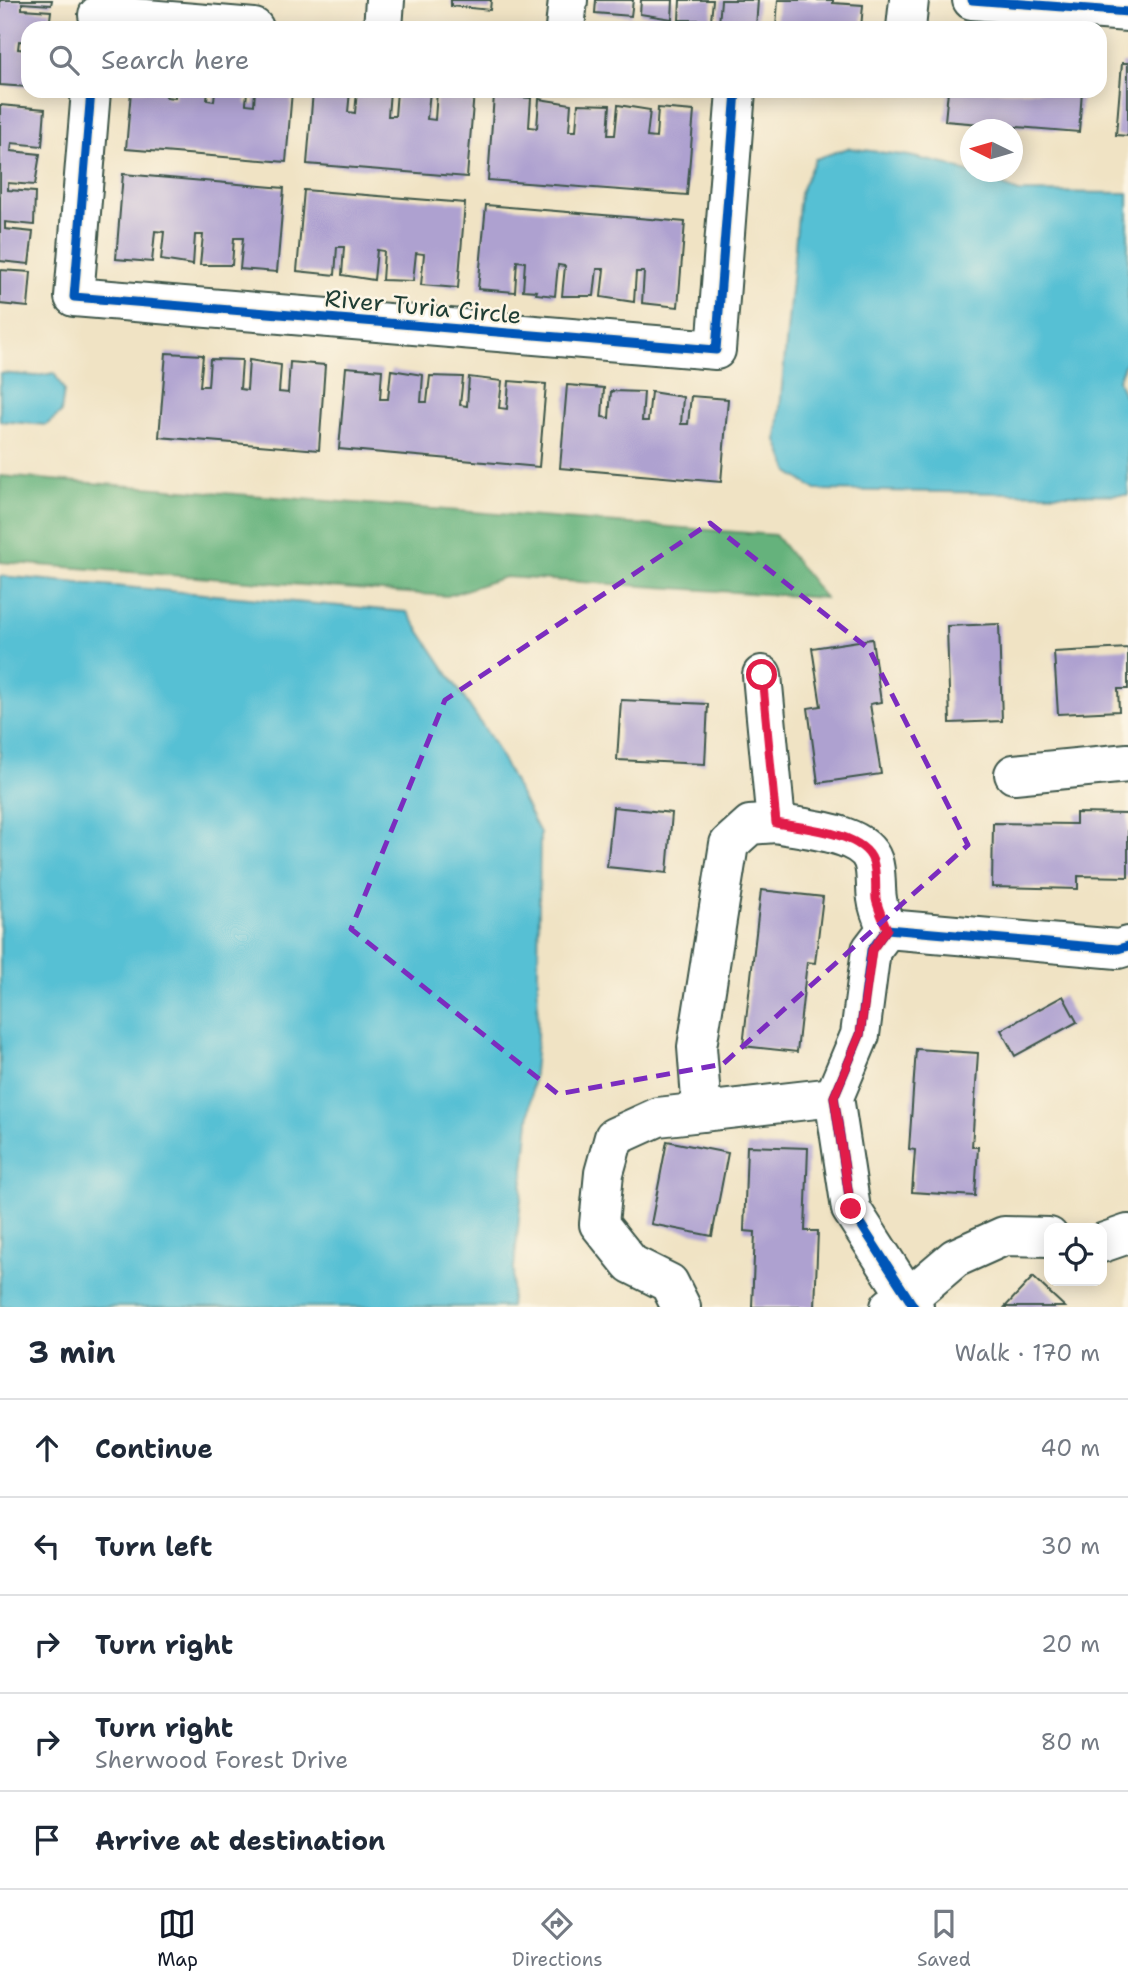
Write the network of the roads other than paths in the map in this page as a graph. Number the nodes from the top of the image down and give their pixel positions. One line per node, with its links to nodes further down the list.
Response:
1 (385, 0): 9 (street)
2 (568, 0): 10 (street)
3 (909, 0): 11 (street)
4 (972, 0): 5 (street)
5 (1085, 4): 6 (street)
6 (1128, 12)
7 (98, 14): 8 (street)
8 (176, 21)
9 (384, 21)
10 (566, 21)
11 (907, 21)
12 (91, 98): 13 (street, River Turia Circle)
13 (735, 98)
14 (762, 675): 17 (street)
15 (1128, 763): 16 (street)
16 (1014, 774)
17 (776, 823): 18 (street); 21 (street)
18 (887, 929): 19 (street); 20 (street)
19 (1123, 947)
20 (834, 1097): 21 (street); 25 (street)
21 (702, 1112): 26 (street)
22 (1128, 1234): 24 (street)
23 (1044, 1237): 25 (street)
24 (1107, 1240)
25 (904, 1304)
26 (681, 1307)

